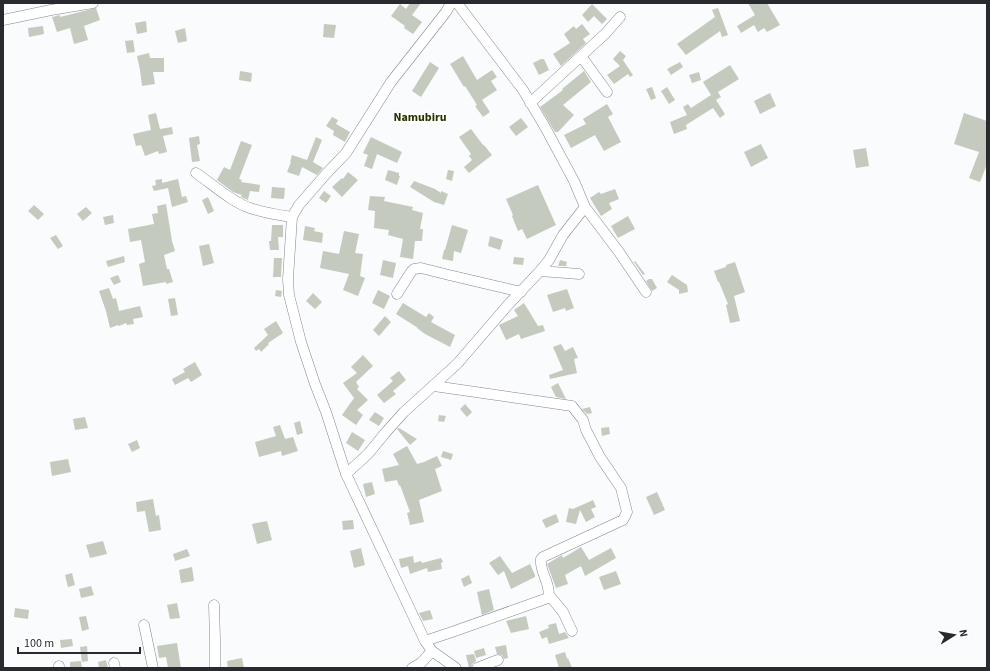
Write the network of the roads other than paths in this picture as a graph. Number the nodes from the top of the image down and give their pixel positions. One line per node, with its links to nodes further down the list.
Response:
1 (93, 3): 5 (street)
2 (451, 3): 11 (street)
3 (457, 3): 8 (street)
4 (620, 17): 6 (street)
5 (3, 20)
6 (581, 56): 7 (street); 8 (street)
7 (607, 92)
8 (530, 103): 10 (street)
9 (196, 173): 11 (street)
10 (585, 207): 12 (street); 15 (street)
11 (292, 217): 18 (street)
12 (540, 271): 13 (street); 14 (street)
13 (578, 274)
14 (521, 292): 16 (street); 17 (street)
15 (646, 292)
16 (397, 294)
17 (434, 386): 18 (street); 19 (street)
18 (346, 474): 23 (street)
19 (549, 595): 22 (street); 23 (street)
20 (214, 605): 27 (street)
21 (144, 625): 26 (street)
22 (572, 630)
23 (425, 641): 24 (street)
24 (432, 651): 28 (street); 29 (street)
25 (498, 660): 30 (street)
26 (152, 668)
27 (215, 668)
28 (412, 668)
29 (456, 668)
30 (477, 668)

